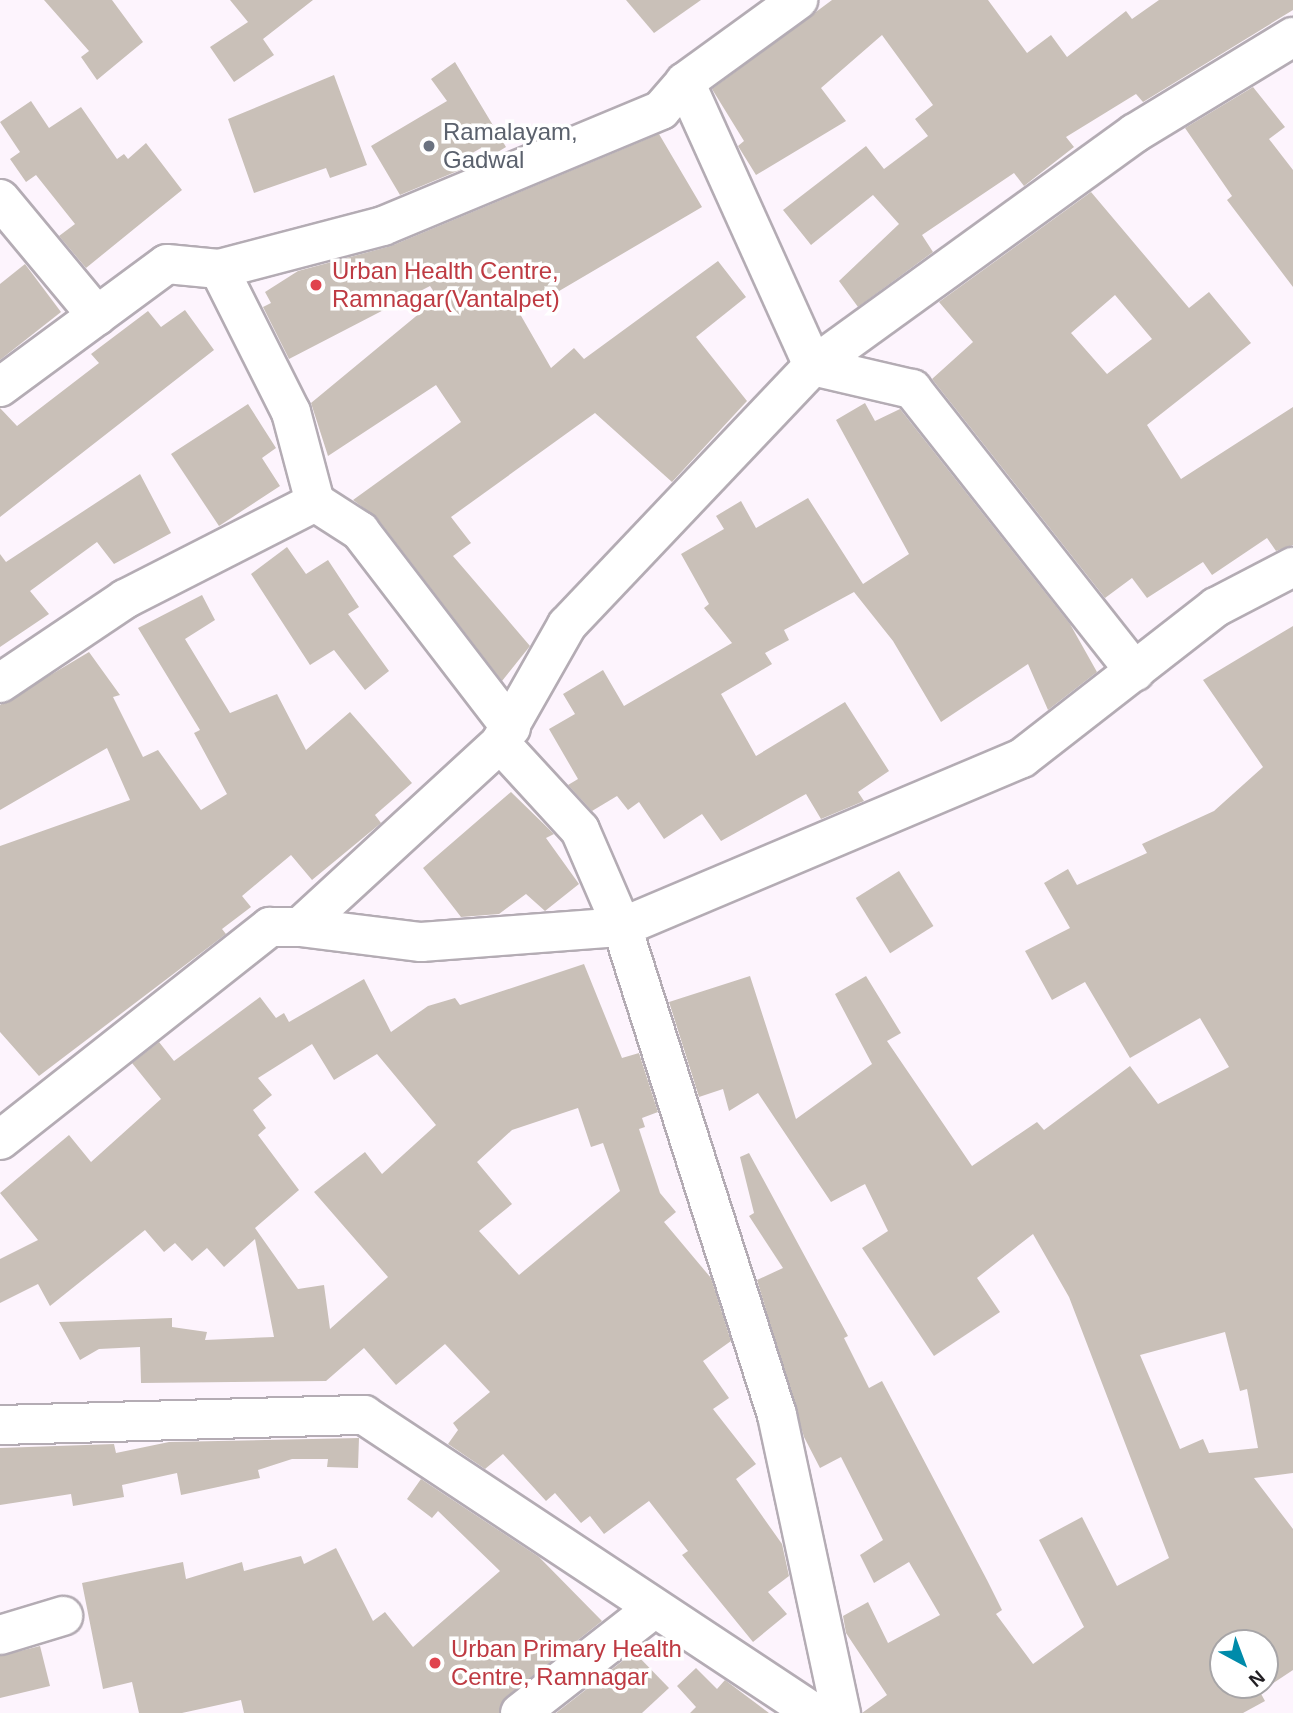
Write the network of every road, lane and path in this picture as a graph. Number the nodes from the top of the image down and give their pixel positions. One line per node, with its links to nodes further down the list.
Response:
1 (798, 0): 3 (street)
2 (1293, 37): 7 (street)
3 (685, 82): 5 (street); 7 (street)
4 (0, 199): 6 (street)
5 (219, 270): 6 (street); 9 (street)
6 (97, 316): 8 (street)
7 (813, 366): 11 (street); 13 (street)
8 (0, 387)
9 (315, 502): 12 (street); 13 (street)
10 (1293, 567): 11 (street)
11 (1135, 671): 15 (street)
12 (0, 683)
13 (505, 736): 14 (street); 15 (street)
14 (300, 927): 15 (street); 16 (street)
15 (622, 927): 23 (street)
16 (0, 1140)
17 (0, 1425): 18 (street)
18 (652, 1610): 21 (street); 22 (street)
19 (64, 1616): 20 (street)
20 (0, 1635)
21 (520, 1713)
22 (814, 1713)
23 (841, 1713)

